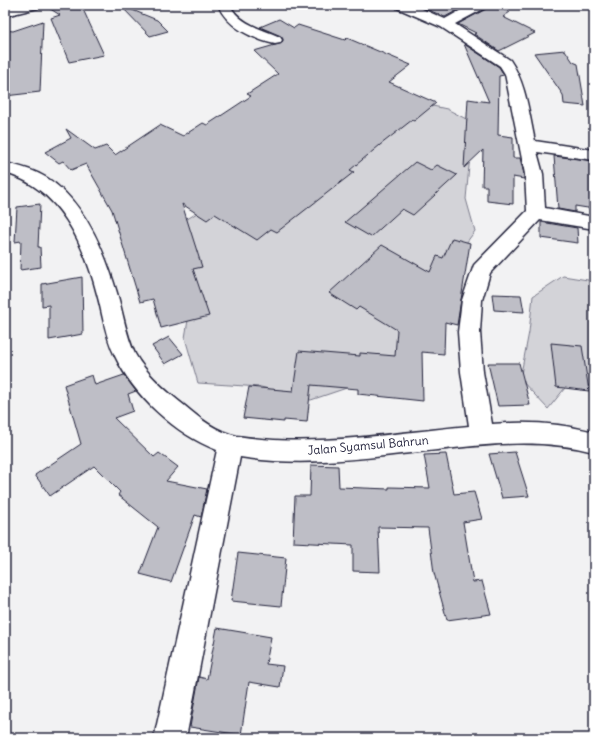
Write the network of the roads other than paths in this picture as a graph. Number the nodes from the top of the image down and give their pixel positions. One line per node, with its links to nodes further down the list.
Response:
1 (33, 5): 5 (street)
2 (224, 5): 7 (street)
3 (402, 5): 6 (street)
4 (480, 5): 6 (street)
5 (5, 12)
6 (446, 24): 8 (street)
7 (275, 40)
8 (528, 145): 9 (street); 11 (street)
9 (594, 156)
10 (5, 168): 15 (street, Jalan Syamsul Bahrun)
11 (536, 213): 12 (street); 13 (street)
12 (594, 223)
13 (482, 434): 14 (street, Jalan Syamsul Bahrun); 15 (street, Jalan Syamsul Bahrun)
14 (594, 442)
15 (230, 445): 16 (street)
16 (170, 738)

